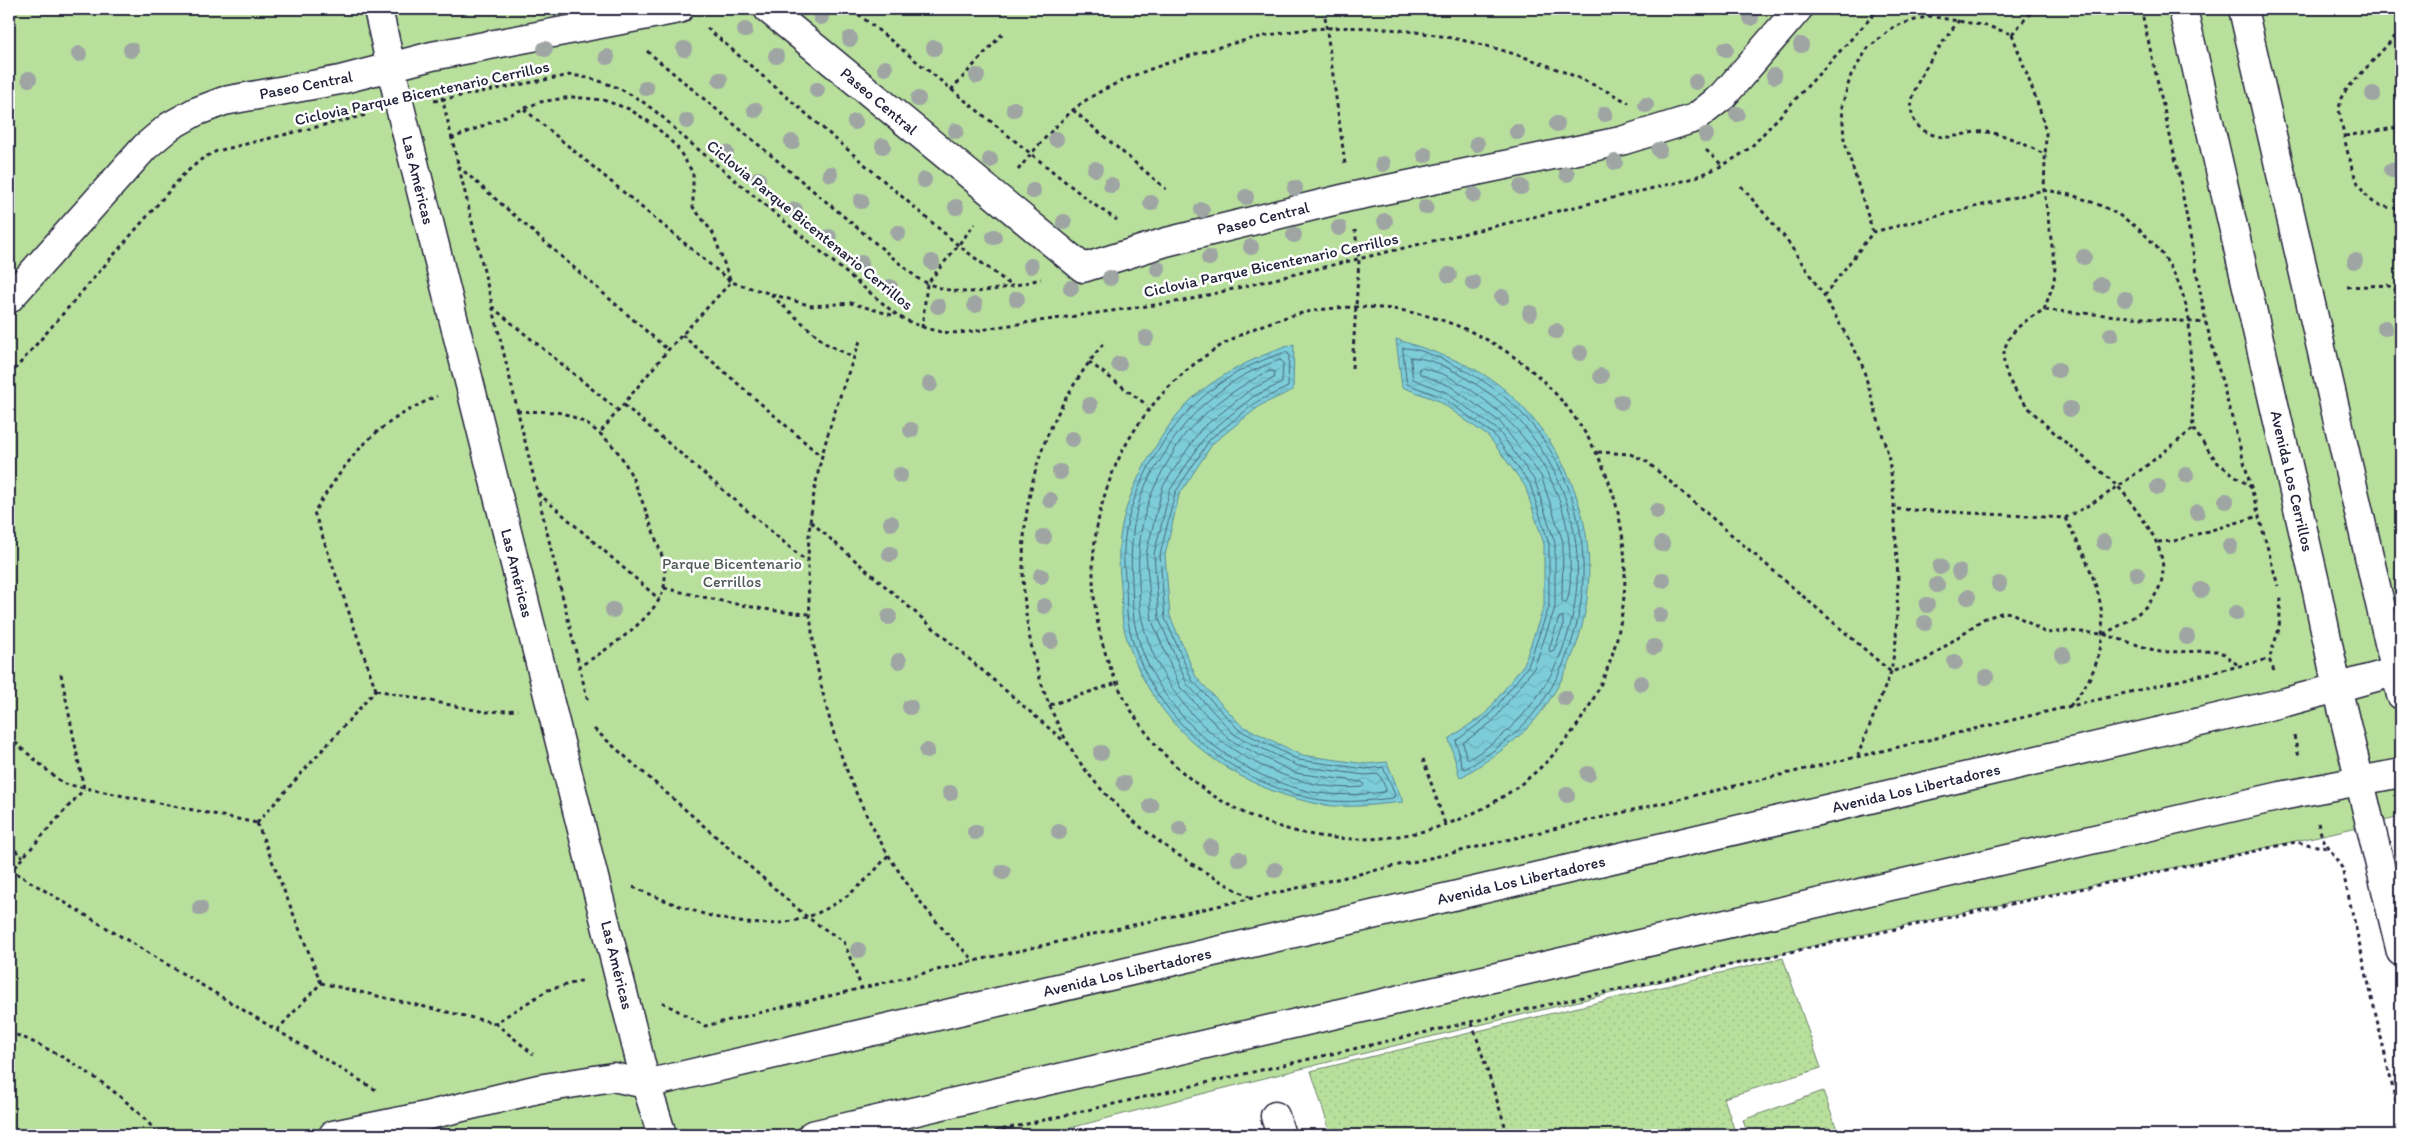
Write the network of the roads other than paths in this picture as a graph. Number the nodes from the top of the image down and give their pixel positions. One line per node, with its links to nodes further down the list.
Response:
1 (378, 9): 7 (street, Las Américas)
2 (768, 9): 3 (street, Paseo Central)
3 (1798, 9)
4 (2183, 9): 10 (street, Avenida Los Cerrillos)
5 (2243, 9): 9 (street)
6 (689, 15): 7 (street, Paseo Central)
7 (392, 66): 8 (street, Paseo Central); 14 (street, Las Américas)
8 (9, 299)
9 (2399, 679): 10 (street, Avenida Los Libertadores)
10 (2337, 687): 12 (street, Avenida Los Cerrillos); 14 (street, Avenida Los Libertadores)
11 (2401, 773): 12 (street)
12 (2360, 782): 13 (street, Avenida Los Cerrillos); 17 (street)
13 (2401, 952)
14 (646, 1084): 15 (street); 16 (street, Las Américas)
15 (333, 1135)
16 (662, 1135)
17 (812, 1135)

